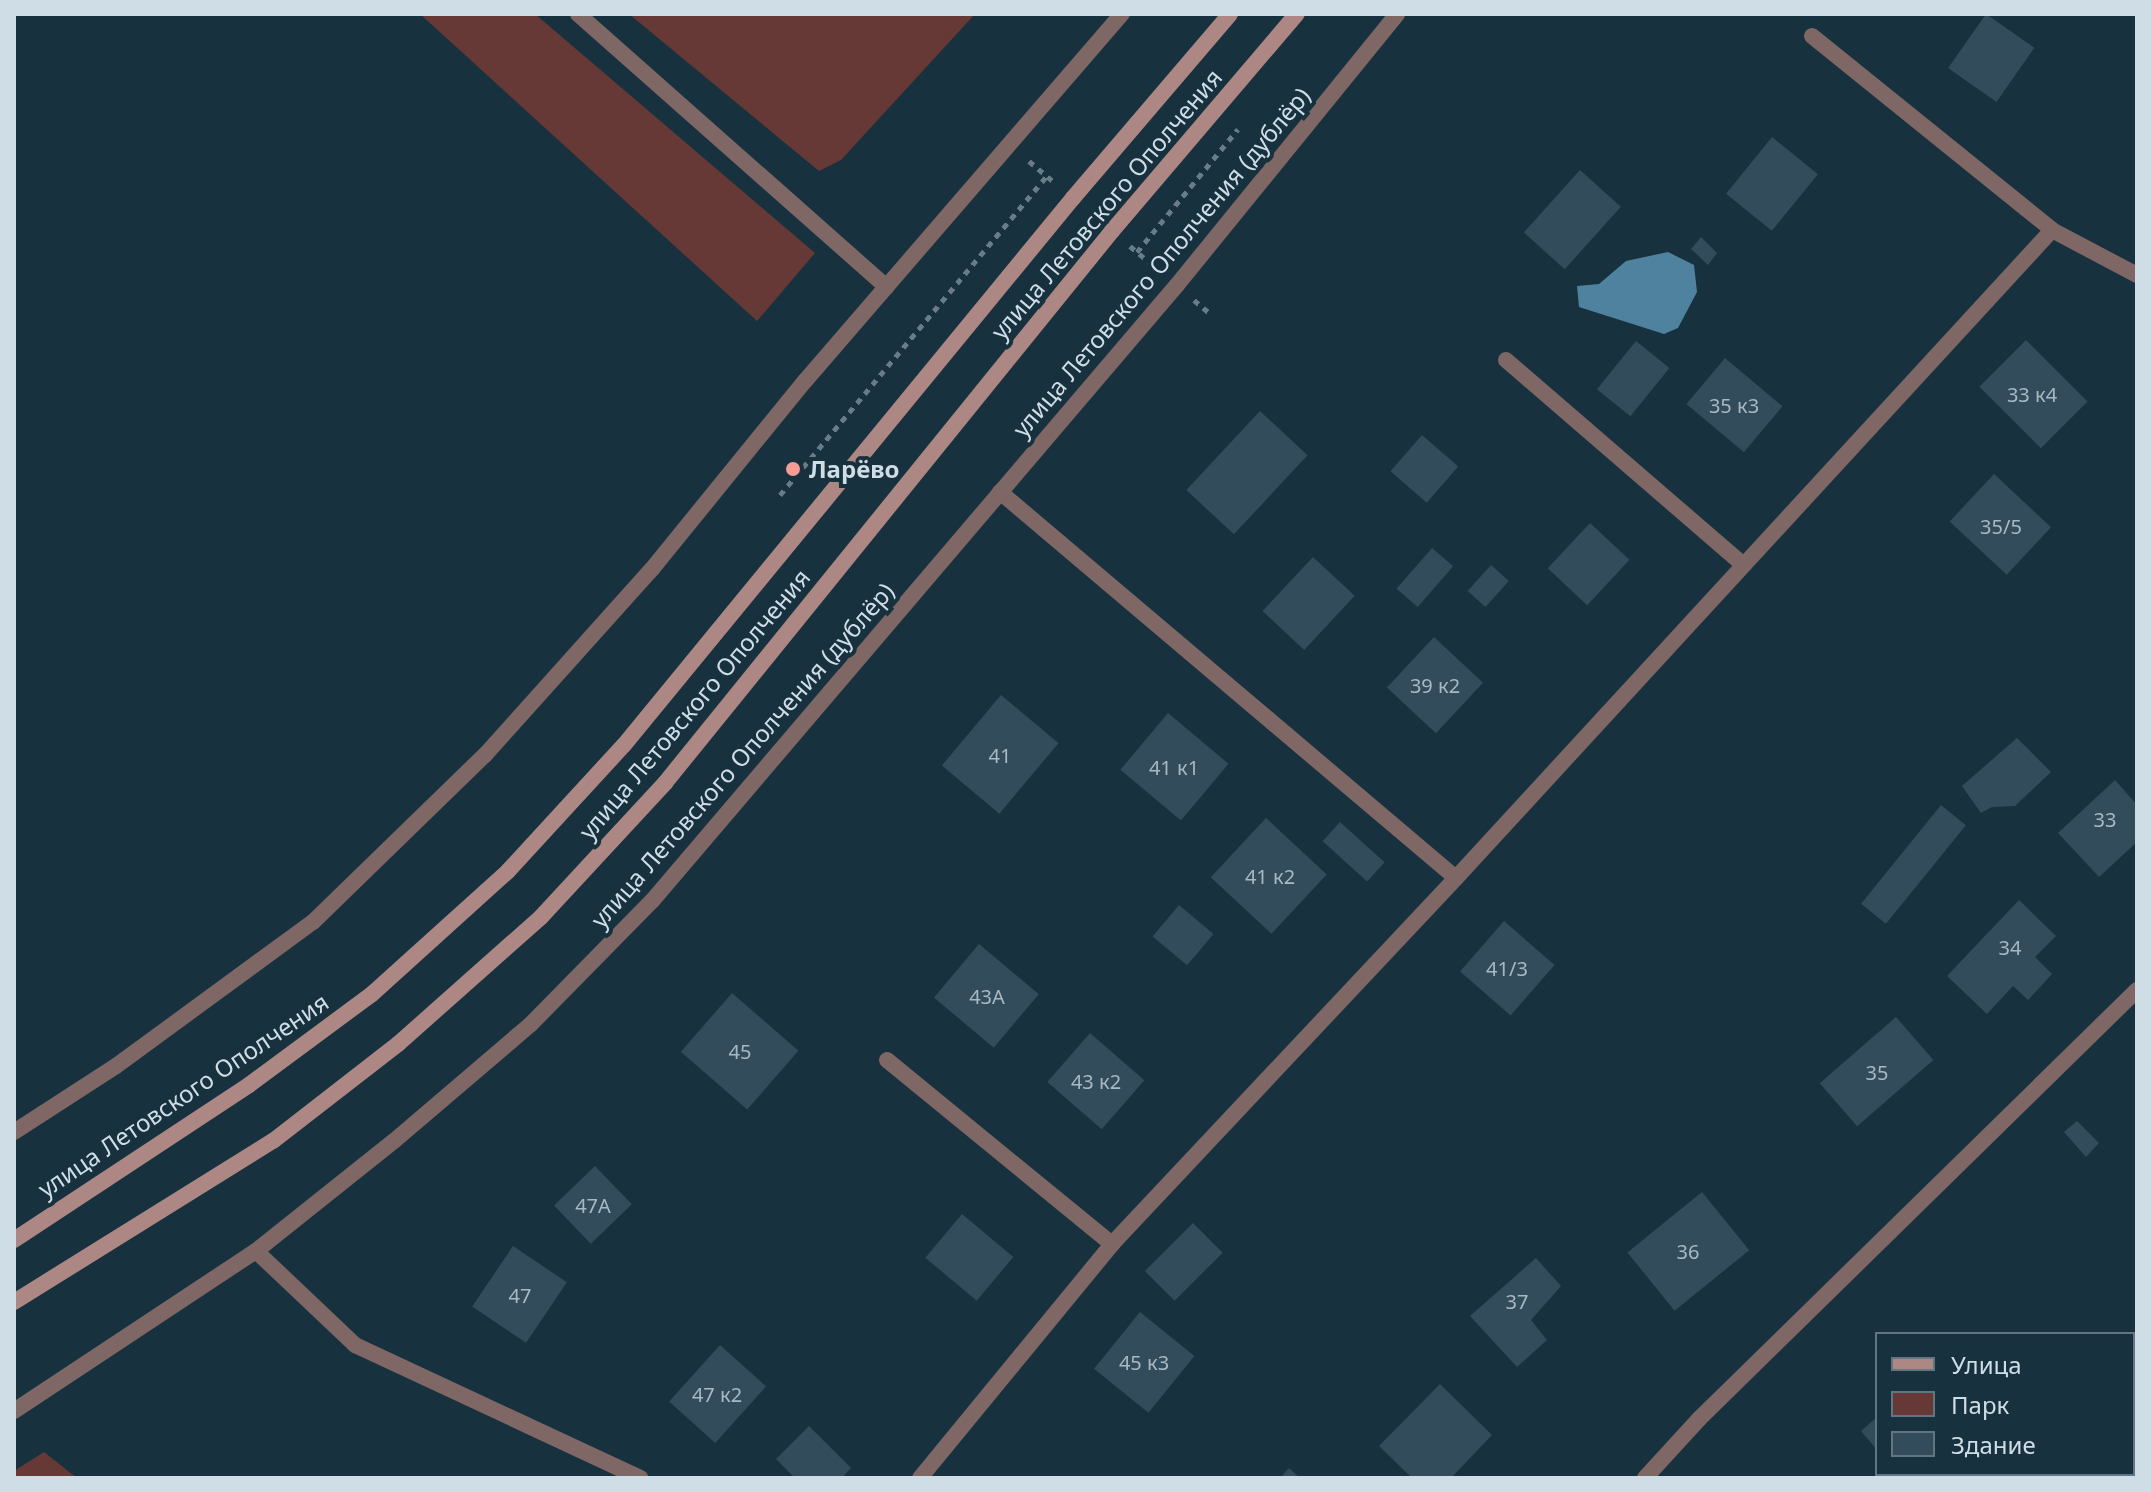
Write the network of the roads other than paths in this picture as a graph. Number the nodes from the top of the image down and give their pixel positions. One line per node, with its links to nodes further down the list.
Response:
1 (578, 14): 9 (street)
2 (1122, 14): 9 (street)
3 (1230, 14): 17 (main road, улица Летовского Ополчения)
4 (1297, 14): 20 (main road, улица Летовского Ополчения)
5 (1397, 14): 11 (street, улица Летовского Ополчения (дублёр))
6 (1812, 36): 7 (street)
7 (2052, 230): 8 (street); 12 (street)
8 (2137, 275)
9 (887, 287): 16 (street)
10 (1506, 360): 12 (street)
11 (1000, 492): 13 (street); 19 (street, улица Летовского Ополчения (дублёр))
12 (1742, 564): 13 (street)
13 (1456, 878): 18 (street)
14 (2137, 990): 24 (street)
15 (887, 1060): 18 (street)
16 (14, 1132)
17 (14, 1240)
18 (1112, 1244): 23 (street)
19 (256, 1251): 21 (street, улица Летовского Ополчения (дублёр)); 22 (street)
20 (14, 1302)
21 (14, 1411)
22 (640, 1478)
23 (920, 1478)
24 (1645, 1478)

